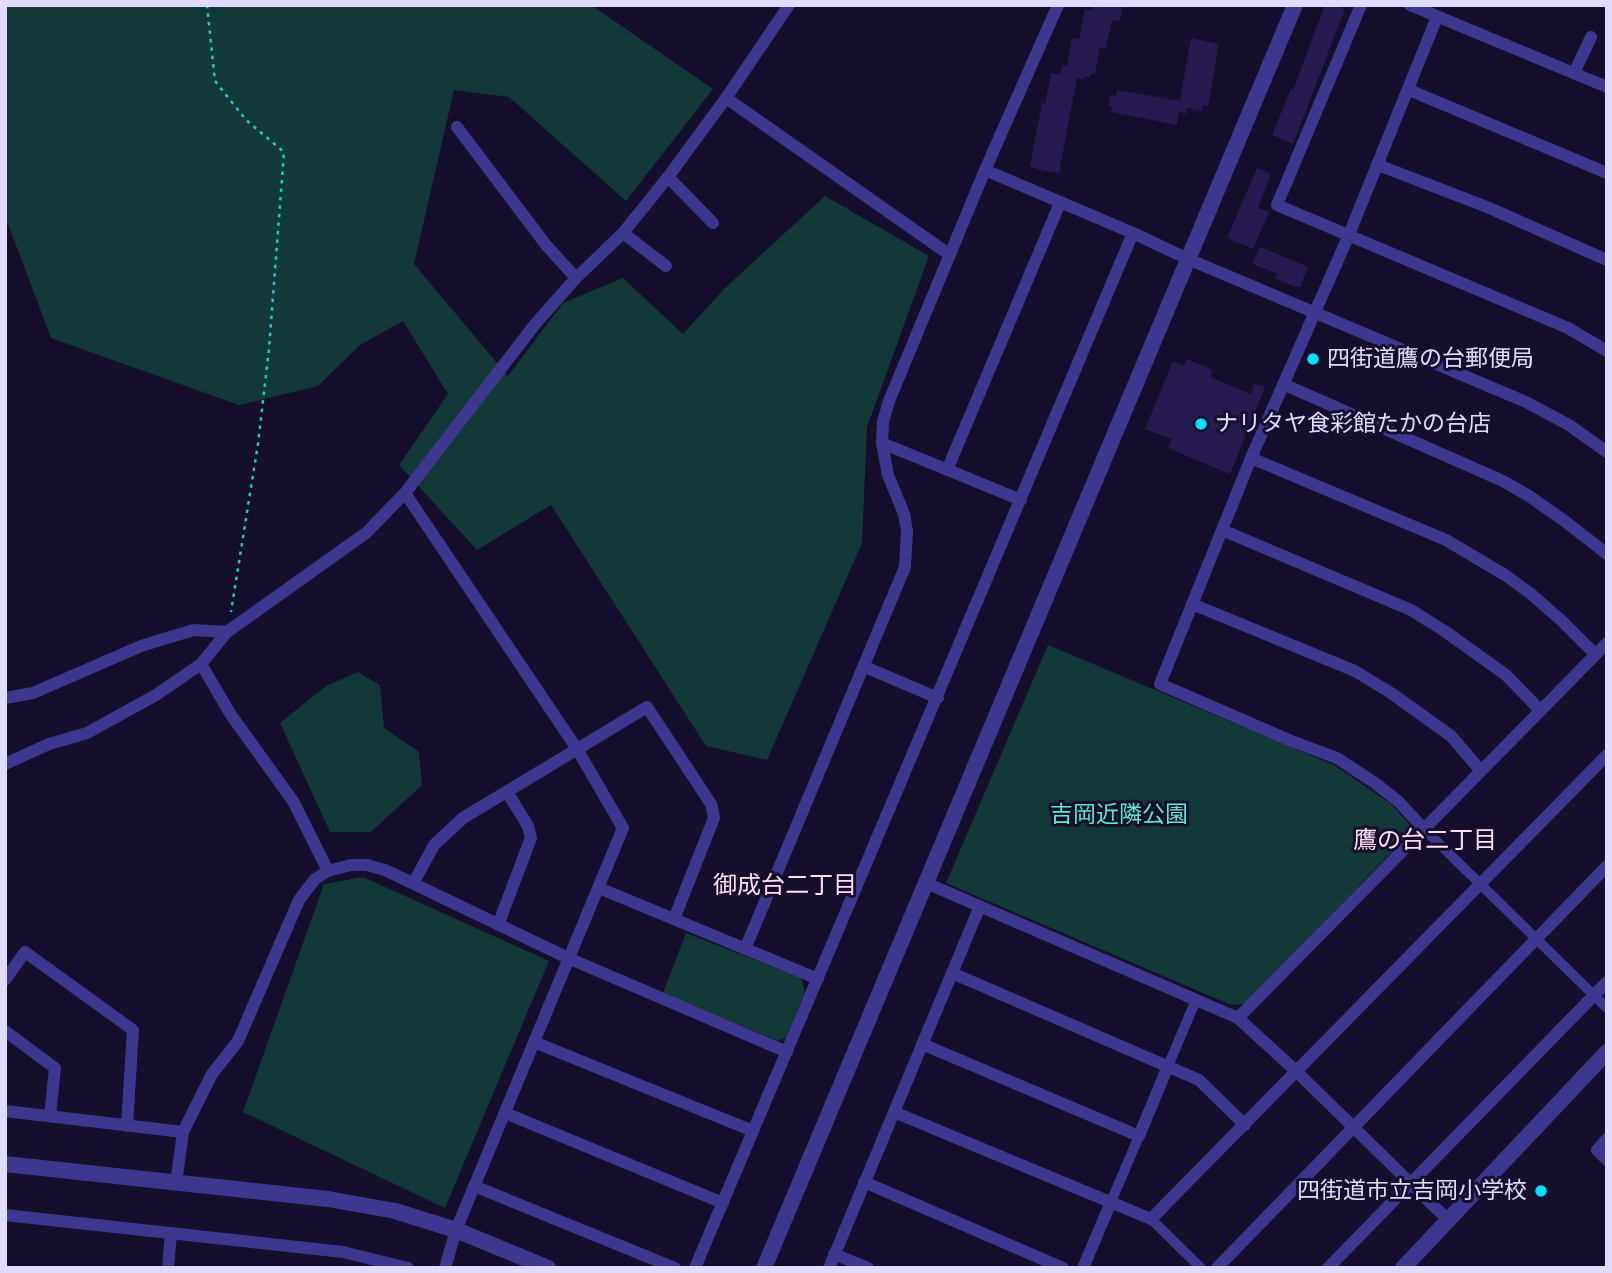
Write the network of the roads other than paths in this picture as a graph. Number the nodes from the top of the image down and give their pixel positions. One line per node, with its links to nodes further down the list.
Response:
1 (789, 5): 11 (street)
2 (1058, 5): 14 (street)
3 (1295, 5): 23 (street)
4 (1361, 5): 21 (street)
5 (1410, 5): 6 (street)
6 (1437, 17): 8 (street); 10 (street)
7 (1591, 37): 8 (street)
8 (1574, 73): 9 (street)
9 (1607, 87)
10 (1409, 90): 13 (street); 15 (street)
11 (726, 98): 16 (street); 22 (street)
12 (457, 127): 26 (street)
13 (1378, 166): 21 (street); 24 (street)
14 (985, 170): 17 (street); 22 (street)
15 (1607, 173)
16 (668, 177): 18 (street); 19 (street)
17 (1060, 203): 20 (street); 33 (street)
18 (713, 223)
19 (623, 233): 25 (street); 26 (street)
20 (1133, 233): 23 (street); 35 (street)
21 (1348, 237): 27 (street); 28 (street)
22 (950, 255): 30 (street)
23 (1188, 259): 27 (street); 56 (street)
24 (1607, 260)
25 (666, 266)
26 (576, 278): 34 (street)
27 (1314, 313): 29 (street); 31 (street)
28 (1607, 351)
29 (1283, 384): 32 (street); 37 (street)
30 (882, 443): 33 (street); 43 (street)
31 (1607, 452)
32 (1251, 458): 36 (street); 41 (street)
33 (947, 470): 35 (street)
34 (405, 493): 39 (street); 47 (street)
35 (1021, 500): 45 (street)
36 (1222, 530): 38 (street); 46 (street)
37 (1607, 554)
38 (1192, 604): 50 (street); 52 (street)
39 (227, 632): 42 (street); 44 (street)
40 (1607, 643): 41 (street)
41 (1595, 654): 46 (street)
42 (201, 664): 49 (street); 54 (street)
43 (865, 667): 45 (street); 63 (street)
44 (5, 698)
45 (937, 698): 66 (street)
46 (1540, 710): 50 (street)
47 (577, 749): 51 (street); 58 (street); 60 (street)
48 (1607, 755): 57 (street)
49 (5, 764)
50 (1481, 771): 52 (street)
51 (507, 793): 55 (street); 61 (street)
52 (1424, 829): 57 (street); 72 (street)
53 (1607, 866): 62 (street)
54 (328, 871): 55 (street); 88 (street)
55 (414, 882): 61 (street)
56 (926, 883): 59 (street); 111 (street)
57 (1481, 884): 62 (street); 79 (street)
58 (599, 888): 60 (street); 64 (street)
59 (980, 906): 65 (street); 70 (street)
60 (674, 919): 63 (street)
61 (498, 925): 64 (street)
62 (1536, 939): 69 (street); 86 (street)
63 (746, 949): 66 (street)
64 (568, 958): 74 (street); 76 (street)
65 (952, 973): 75 (street); 78 (street)
66 (818, 979): 76 (street)
67 (5, 980): 84 (street)
68 (1607, 982): 69 (street)
69 (1594, 995): 71 (street); 95 (street)
70 (1196, 1000): 72 (street); 78 (street)
71 (1607, 1007)
72 (1238, 1018): 79 (street)
73 (5, 1031): 83 (street)
74 (534, 1042): 82 (street); 87 (street)
75 (922, 1044): 81 (street); 89 (street)
76 (788, 1052): 87 (street)
77 (1607, 1052): 101 (street)
78 (1168, 1066): 85 (street); 89 (street)
79 (1297, 1072): 85 (street); 86 (street)
80 (5, 1111): 83 (street)
81 (894, 1112): 93 (street); 97 (street)
82 (505, 1113): 96 (street); 98 (street)
83 (50, 1116): 84 (street)
84 (127, 1125): 88 (street)
85 (1245, 1125): 100 (street)
86 (1353, 1128): 95 (street); 117 (street)
87 (753, 1131): 98 (street)
88 (183, 1132): 94 (street)
89 (1139, 1136): 97 (street)
90 (1607, 1139): 91 (street)
91 (1607, 1160)
92 (5, 1164): 94 (street)
93 (864, 1182): 104 (street); 114 (street)
94 (176, 1183): 102 (street)
95 (1410, 1185): 101 (street); 118 (street)
96 (474, 1186): 102 (street); 109 (street)
97 (1111, 1202): 100 (street); 115 (street)
98 (723, 1203): 110 (street)
99 (5, 1215): 103 (street)
100 (1152, 1219): 116 (street)
101 (1448, 1220): 119 (street)
102 (456, 1230): 107 (street); 108 (street)
103 (171, 1233): 105 (street); 106 (street)
104 (834, 1254): 112 (street); 113 (street)
105 (167, 1268)
106 (408, 1268)
107 (445, 1268)
108 (548, 1268)
109 (675, 1268)
110 (695, 1268)
111 (764, 1268)
112 (829, 1268)
113 (868, 1268)
114 (1063, 1268)
115 (1083, 1268)
116 (1201, 1268)
117 (1217, 1268)
118 (1328, 1268)
119 (1403, 1268)

